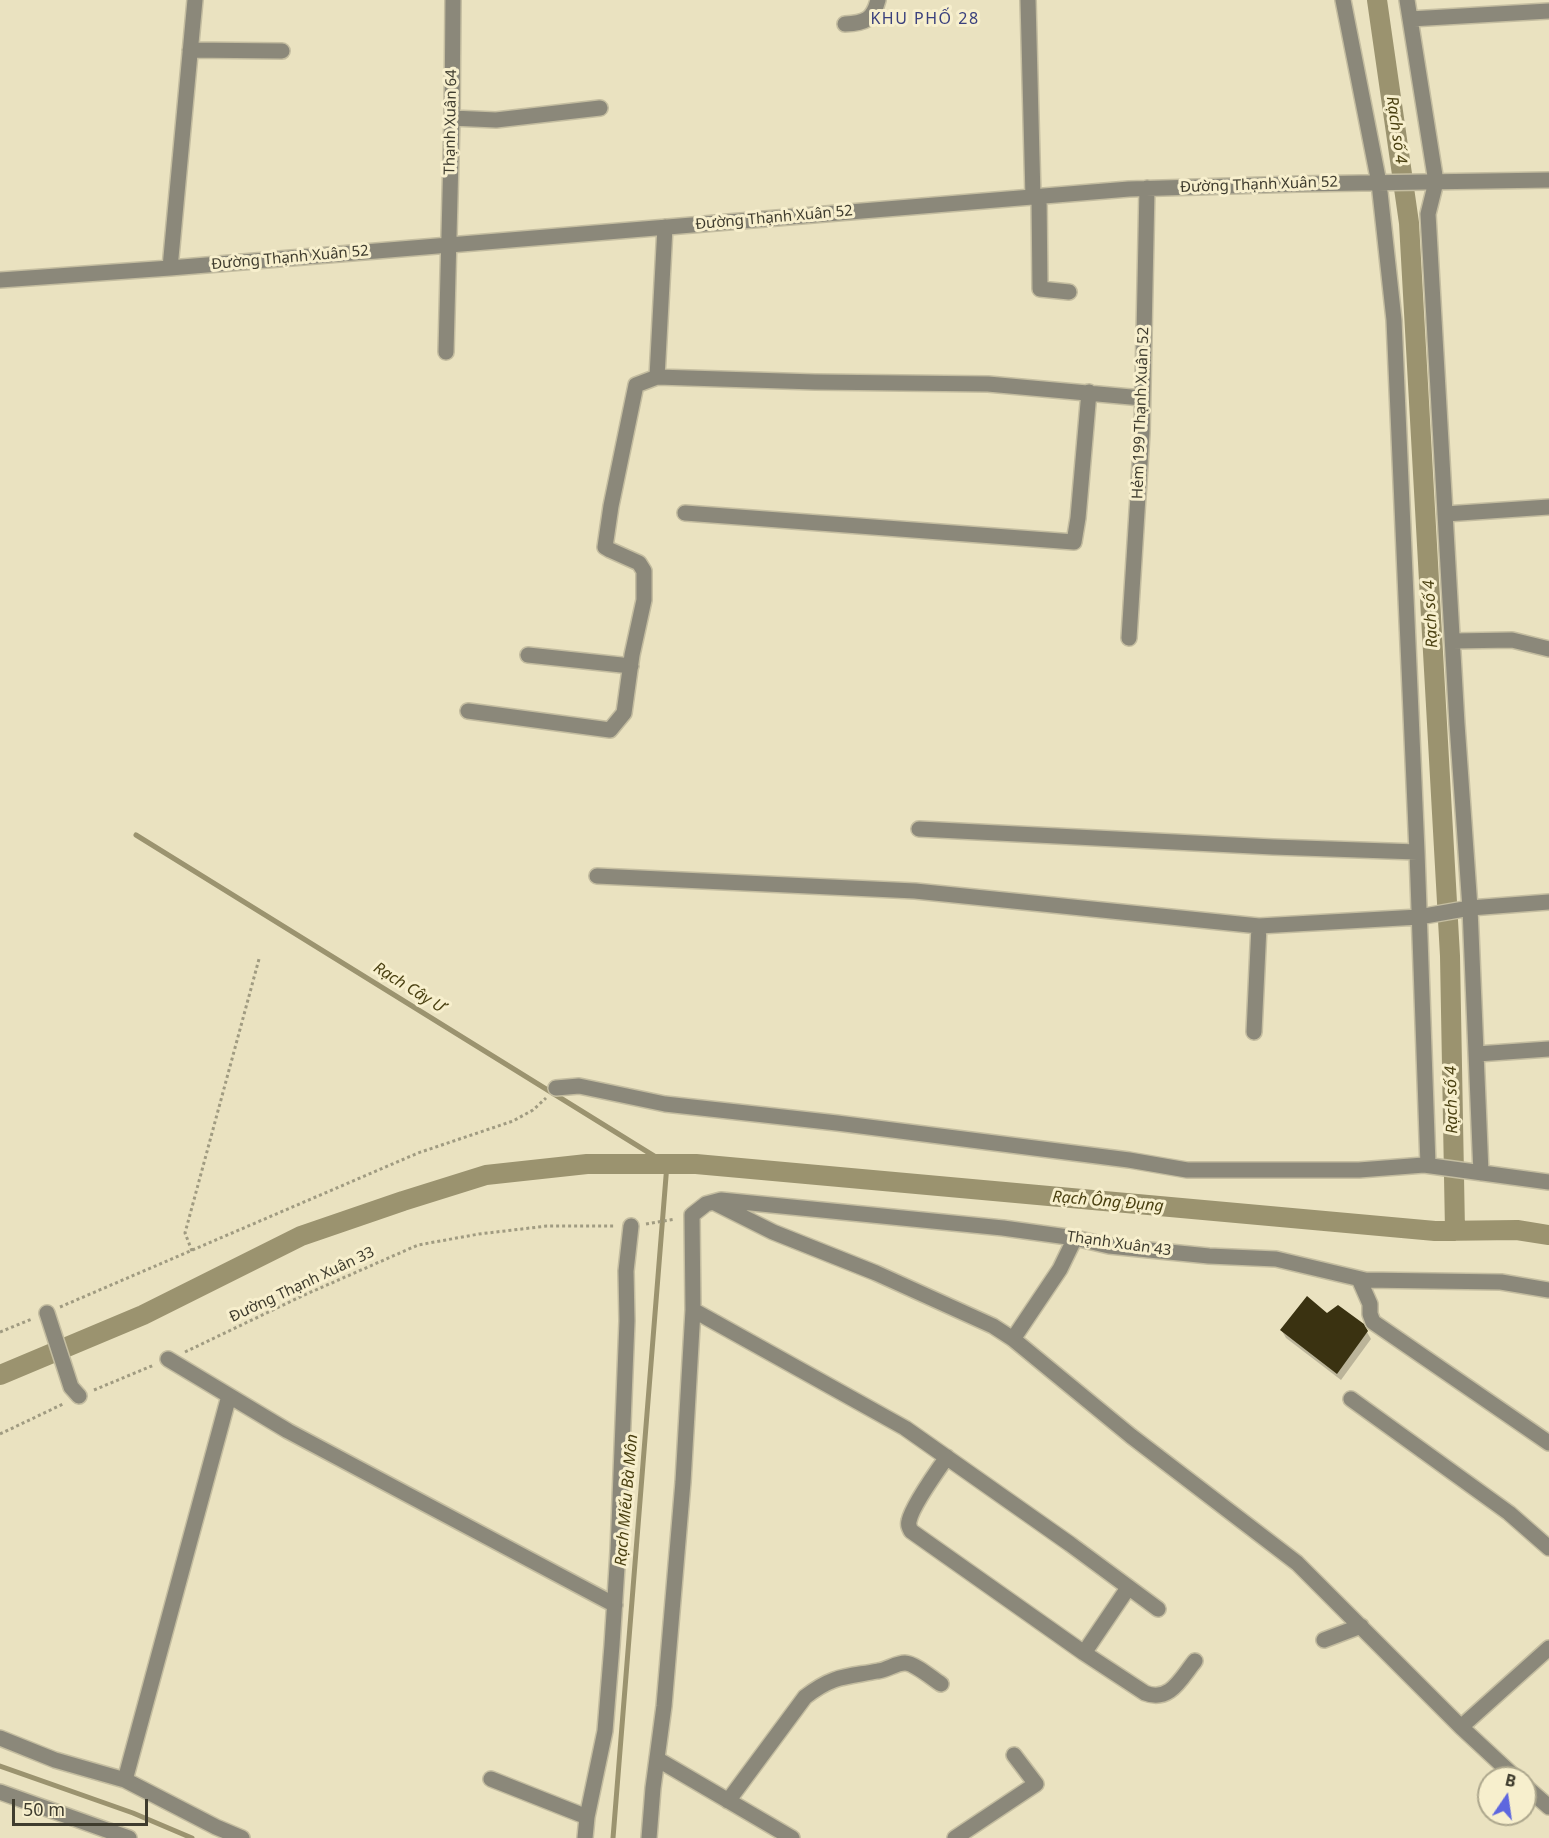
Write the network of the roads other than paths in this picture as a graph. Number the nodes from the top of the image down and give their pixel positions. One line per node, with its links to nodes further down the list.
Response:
1 (195, 0): 10 (street)
2 (453, 0): 13 (street, Thạnh Xuân 64)
3 (878, 0): 9 (street)
4 (1028, 0): 18 (street)
5 (1343, 0): 15 (street)
6 (1407, 0): 8 (street)
7 (1549, 11): 8 (street)
8 (1410, 19): 16 (street)
9 (845, 24)
10 (190, 50): 11 (street); 21 (street)
11 (282, 51)
12 (600, 108): 13 (street)
13 (452, 118): 20 (street, Thạnh Xuân 64)
14 (1549, 180): 16 (street, Đường Thạnh Xuân 52)
15 (1380, 182): 16 (street, Đường Thạnh Xuân 52); 17 (street, Đường Thạnh Xuân 52); 38 (street)
16 (1436, 182): 30 (street)
17 (1147, 188): 18 (street, Đường Thạnh Xuân 52); 27 (street, Hẻm 199 Thạnh Xuân 52)
18 (1036, 196): 19 (street, Đường Thạnh Xuân 52); 23 (street)
19 (665, 227): 20 (street, Đường Thạnh Xuân 52); 25 (street)
20 (448, 245): 21 (street, Đường Thạnh Xuân 52); 24 (street, Thạnh Xuân 64)
21 (170, 268): 22 (street, Đường Thạnh Xuân 52)
22 (0, 280)
23 (1069, 292)
24 (446, 352)
25 (657, 377): 26 (street); 35 (street)
26 (1089, 392): 27 (street); 29 (street)
27 (1142, 398): 31 (street, Hẻm 199 Thạnh Xuân 52)
28 (1549, 507): 30 (street)
29 (685, 513)
30 (1445, 514): 32 (street)
31 (1129, 638)
32 (1453, 641): 33 (street); 41 (street)
33 (1549, 649)
34 (528, 655): 35 (street)
35 (631, 666): 36 (street)
36 (468, 711)
37 (919, 829): 38 (street)
38 (1418, 852): 42 (street)
39 (597, 876): 43 (street)
40 (1549, 902): 41 (street)
41 (1470, 908): 42 (street); 46 (street)
42 (1420, 917): 43 (street); 48 (street)
43 (1259, 926): 44 (street)
44 (1254, 1032)
45 (1549, 1049): 46 (street)
46 (1477, 1054): 49 (street)
47 (556, 1088): 48 (street)
48 (1429, 1166): 49 (street)
49 (1480, 1173): 50 (street)
50 (1549, 1182)
51 (712, 1202): 53 (street, Thạnh Xuân 43); 56 (street); 58 (street)
52 (635, 1226): 67 (street)
53 (1075, 1238): 54 (street, Thạnh Xuân 43); 58 (street)
54 (1359, 1279): 55 (street, Thạnh Xuân 43); 63 (street)
55 (1549, 1290)
56 (693, 1310): 64 (street); 78 (street)
57 (49, 1318): 60 (street)
58 (1013, 1339): 69 (street)
59 (168, 1359): 61 (street)
60 (75, 1391)
61 (230, 1396): 67 (street); 81 (street)
62 (1351, 1399): 65 (street)
63 (1549, 1443)
64 (947, 1457): 66 (street); 72 (street)
65 (1549, 1548)
66 (1128, 1588): 68 (street); 72 (street)
67 (615, 1605): 86 (street)
68 (1158, 1609)
69 (1360, 1626): 70 (street); 75 (street)
70 (1324, 1640)
71 (1549, 1648): 75 (street)
72 (1084, 1653): 73 (street)
73 (1195, 1661)
74 (941, 1684): 84 (street)
75 (1461, 1728): 79 (street)
76 (0, 1738): 81 (street)
77 (1014, 1755): 92 (street)
78 (657, 1759): 84 (street); 90 (street)
79 (1503, 1766)
80 (491, 1779): 86 (street)
81 (125, 1780): 88 (street)
82 (0, 1792): 87 (street)
83 (1537, 1797): 85 (street)
84 (728, 1801): 91 (street)
85 (1549, 1808)
86 (587, 1817): 89 (street)
87 (129, 1838)
88 (242, 1838)
89 (585, 1838)
90 (649, 1838)
91 (792, 1838)
92 (955, 1838)

